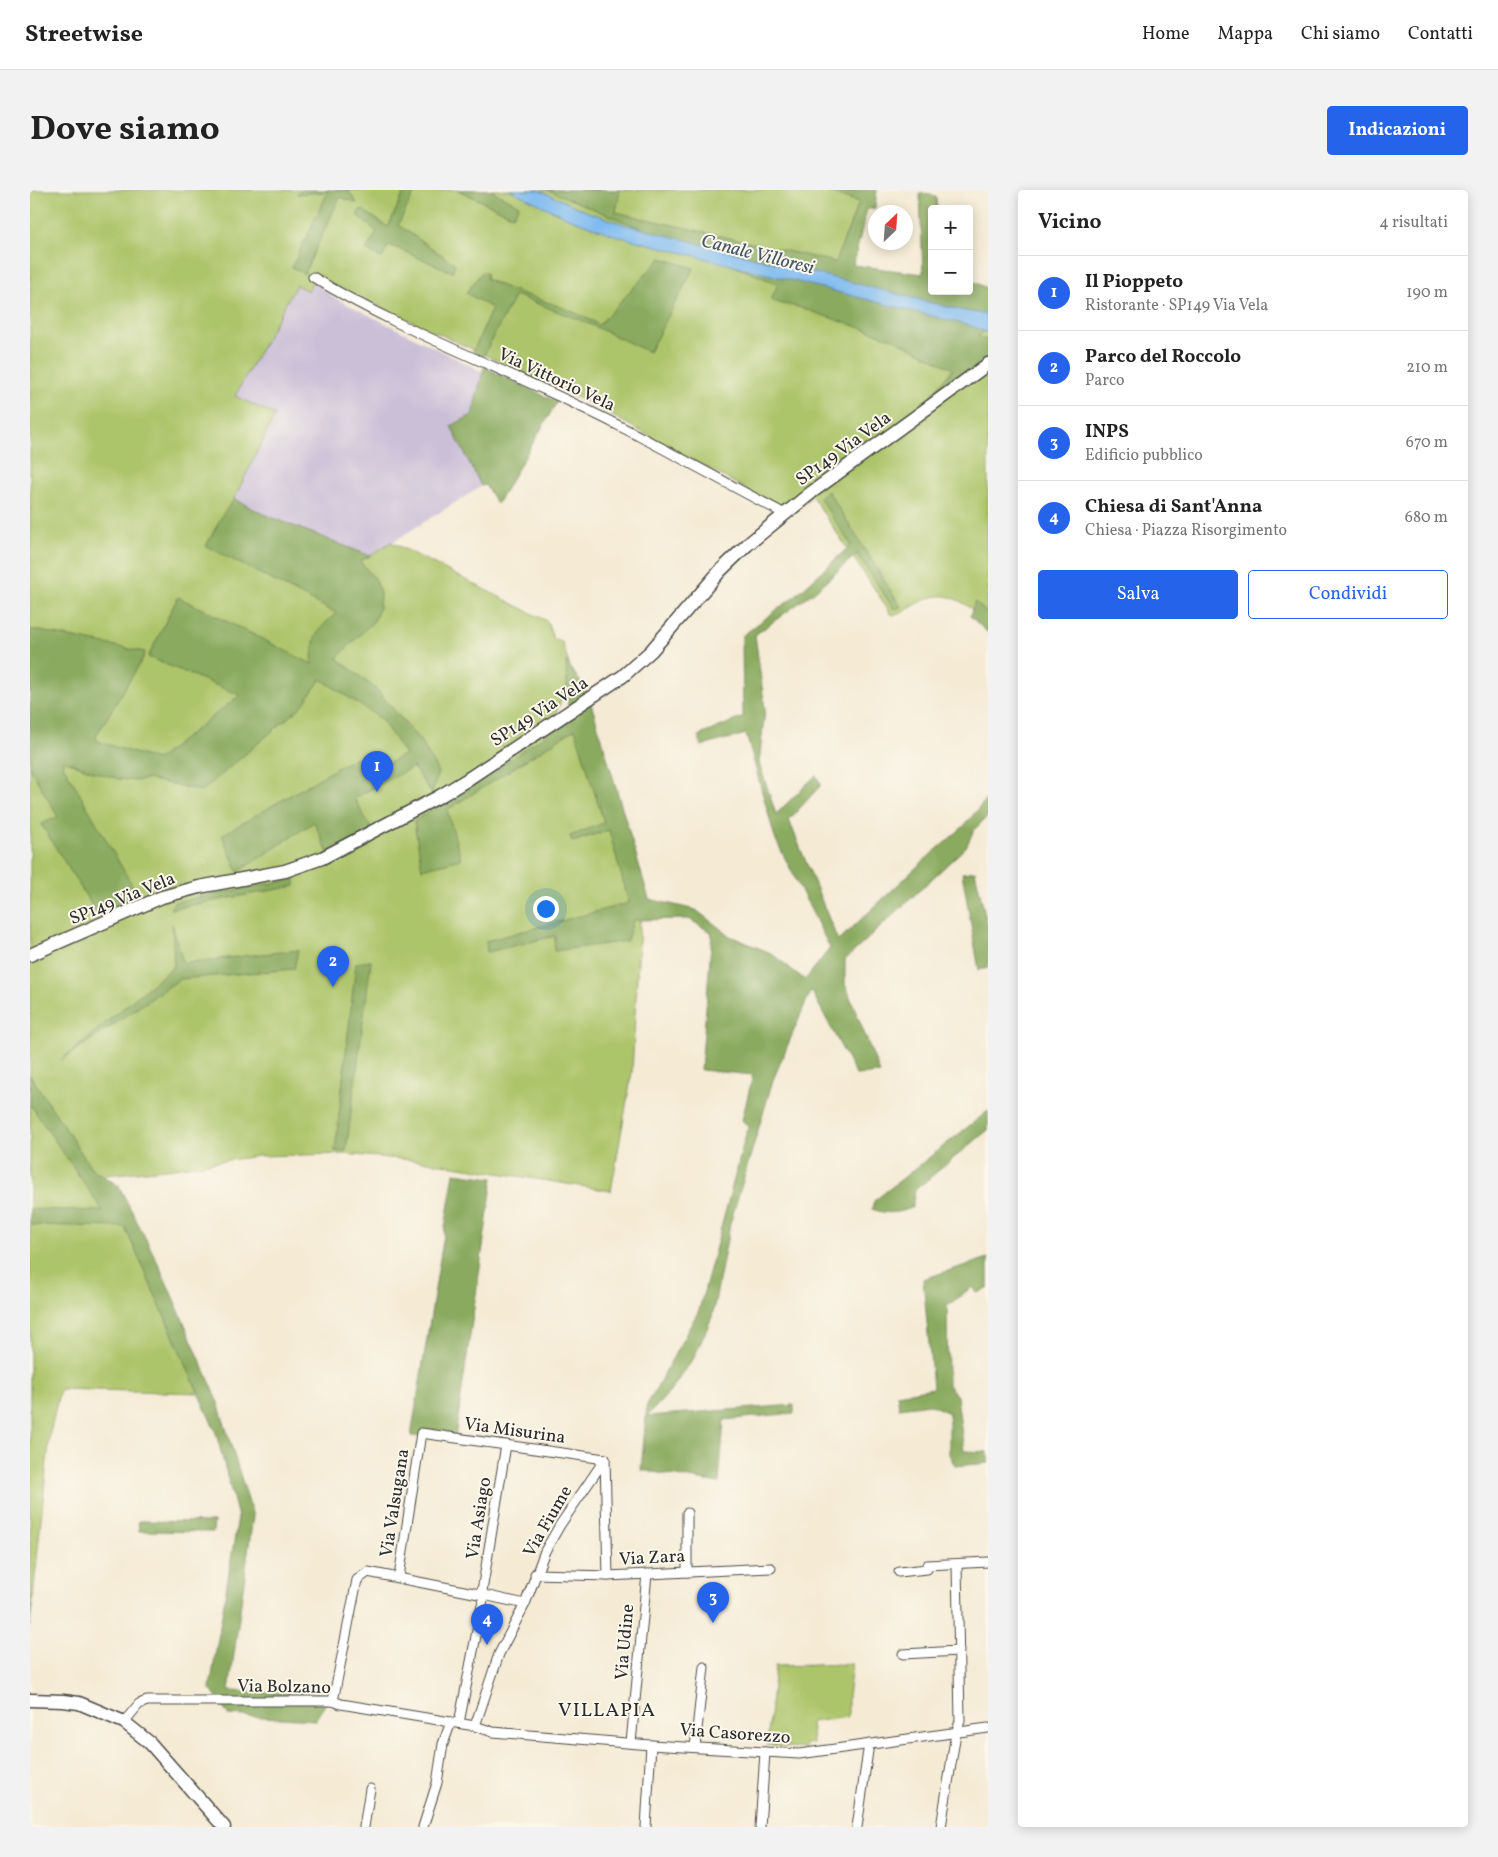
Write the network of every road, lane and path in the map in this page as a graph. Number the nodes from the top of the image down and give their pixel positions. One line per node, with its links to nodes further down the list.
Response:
1 (313, 277): 3 (street, Via Vittorio Vela)
2 (988, 364): 3 (street, SP149 Via Vela)
3 (785, 514): 4 (street, SP149 Via Vela)
4 (30, 955)
5 (421, 1433): 6 (street, Via Misurina); 17 (street, Via Valsugana)
6 (506, 1445): 7 (street, Via Misurina); 18 (street, Via Asiago)
7 (605, 1459): 14 (street, Via Fiume); 16 (street)
8 (688, 1514): 12 (street)
9 (988, 1562): 10 (street)
10 (957, 1564): 13 (street); 20 (street)
11 (771, 1568): 12 (street, Via Zara)
12 (687, 1572): 15 (street, Via Zara)
13 (899, 1572)
14 (535, 1574): 16 (street, Via Zara); 19 (street, Via Fiume)
15 (647, 1574): 16 (street, Via Zara); 30 (street, Via Udine)
16 (608, 1576)
17 (399, 1577): 18 (street); 24 (street)
18 (484, 1595): 19 (street); 26 (street, Via Asiago)
19 (525, 1604): 27 (street, Via Fiume)
20 (959, 1651): 21 (street); 29 (street)
21 (903, 1654)
22 (704, 1667): 33 (street)
23 (30, 1700): 25 (street)
24 (333, 1701): 25 (street, Via Bolzano); 26 (street, Via Bolzano)
25 (124, 1722): 36 (street)
26 (455, 1723): 27 (street, Via Casorezzo); 38 (street, Via Asiago)
27 (475, 1726): 30 (street, Via Casorezzo)
28 (988, 1728): 29 (street, Via Casorezzo)
29 (956, 1733): 32 (street, Via Casorezzo); 42 (street)
30 (631, 1743): 31 (street, Via Casorezzo)
31 (651, 1744): 33 (street, Via Casorezzo); 39 (street)
32 (869, 1744): 34 (street, Via Casorezzo); 41 (street)
33 (695, 1747): 34 (street, Via Casorezzo)
34 (764, 1752): 40 (street)
35 (370, 1790): 37 (street)
36 (224, 1827)
37 (364, 1827)
38 (423, 1827)
39 (646, 1827)
40 (760, 1827)
41 (858, 1827)
42 (941, 1827)

